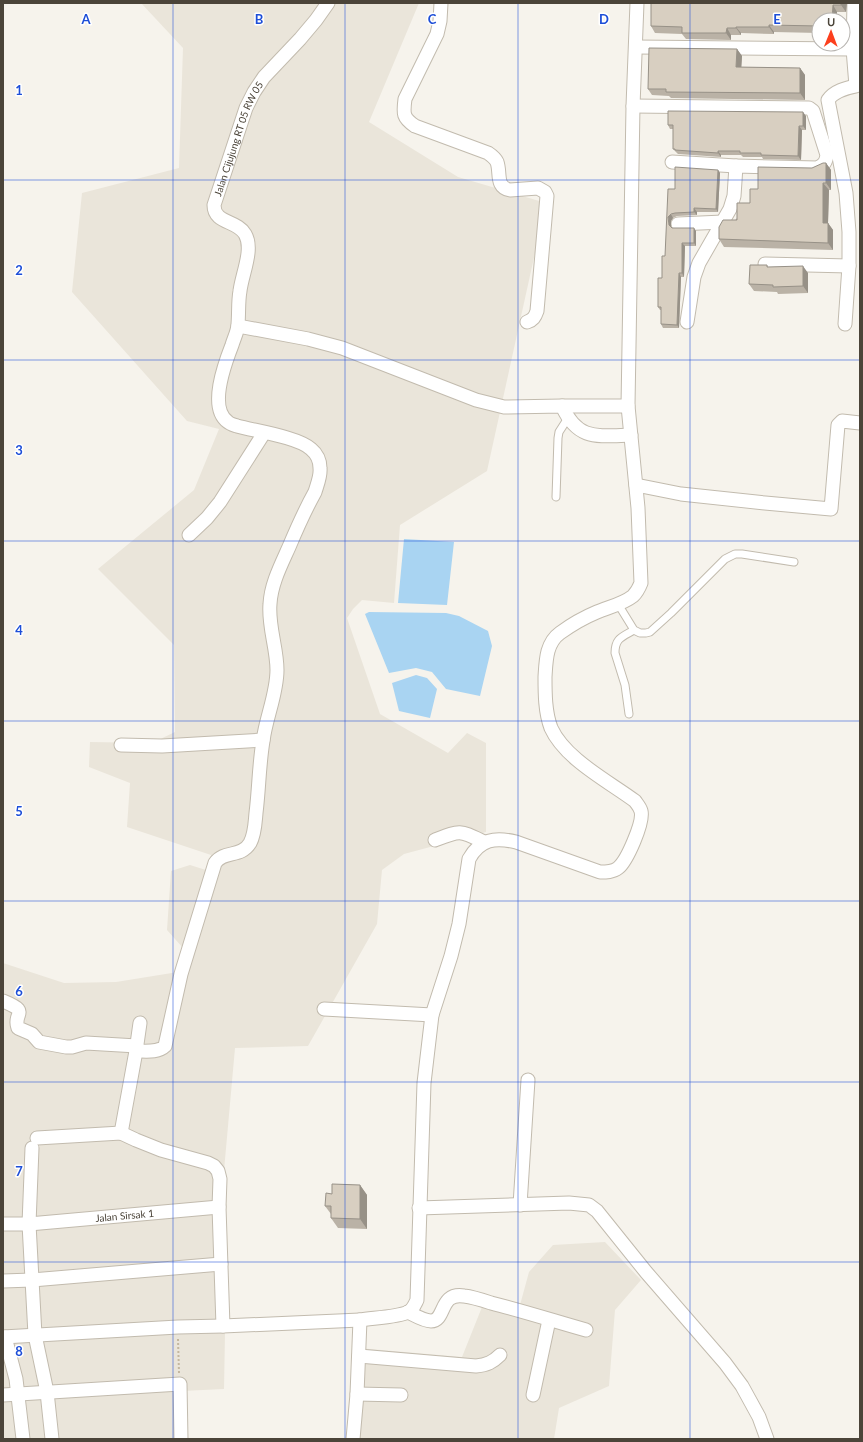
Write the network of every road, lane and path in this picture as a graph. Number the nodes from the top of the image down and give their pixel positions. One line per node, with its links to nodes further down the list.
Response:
1 (328, 3): 18 (street, Jalan Cijujung RT 05 RW 05)
2 (441, 3): 15 (street)
3 (637, 3): 5 (street)
4 (854, 3): 6 (street)
5 (636, 47): 6 (street); 8 (street)
6 (853, 49): 7 (street)
7 (858, 86): 14 (street)
8 (633, 106): 10 (street); 20 (street)
9 (672, 162): 10 (street)
10 (736, 166): 11 (street)
11 (723, 222): 12 (street); 16 (street)
12 (678, 224)
13 (765, 264): 14 (street)
14 (849, 266): 17 (street)
15 (527, 322)
16 (687, 322)
17 (846, 324)
18 (238, 326): 19 (street); 23 (street)
19 (562, 406): 20 (street); 21 (street)
20 (628, 406): 24 (street)
21 (568, 418): 24 (street); 26 (lane)
22 (860, 423): 25 (street)
23 (264, 433): 27 (street); 32 (street)
24 (631, 435): 25 (street)
25 (636, 485): 29 (street)
26 (556, 497)
27 (189, 535)
28 (794, 562): 30 (lane)
29 (618, 604): 30 (lane); 35 (street)
30 (634, 630): 31 (lane)
31 (629, 714)
32 (263, 740): 33 (street); 40 (street)
33 (121, 745)
34 (435, 840): 35 (street)
35 (484, 842): 38 (street)
36 (3, 1002): 40 (street)
37 (324, 1009): 38 (street)
38 (432, 1015): 45 (street)
39 (140, 1023): 40 (street)
40 (137, 1049): 42 (street)
41 (528, 1080): 43 (street)
42 (121, 1133): 44 (street); 47 (street)
43 (520, 1205): 45 (street); 72 (street)
44 (219, 1207): 47 (street, Jalan Sirsak 1); 48 (street)
45 (419, 1208): 51 (street)
46 (3, 1224): 47 (street, Jalan Sirsak 1)
47 (30, 1224): 49 (street)
48 (221, 1264): 49 (street); 54 (street)
49 (32, 1280): 50 (street); 57 (street)
50 (3, 1281)
51 (408, 1312): 52 (street); 53 (street)
52 (360, 1320): 54 (street); 60 (street)
53 (549, 1320): 56 (street); 66 (street)
54 (223, 1326): 55 (street)
55 (178, 1327): 57 (street); 61 (path)
56 (586, 1330)
57 (35, 1335): 58 (street); 62 (street)
58 (4, 1337): 63 (street)
59 (500, 1355): 60 (street)
60 (359, 1356): 64 (street)
61 (180, 1384): 62 (street); 70 (street)
62 (47, 1392): 63 (street); 69 (street)
63 (18, 1394): 65 (street); 68 (street)
64 (357, 1394): 67 (street); 71 (street)
65 (3, 1395)
66 (533, 1395)
67 (401, 1396)
68 (23, 1439)
69 (52, 1439)
70 (181, 1439)
71 (353, 1439)
72 (767, 1439)

